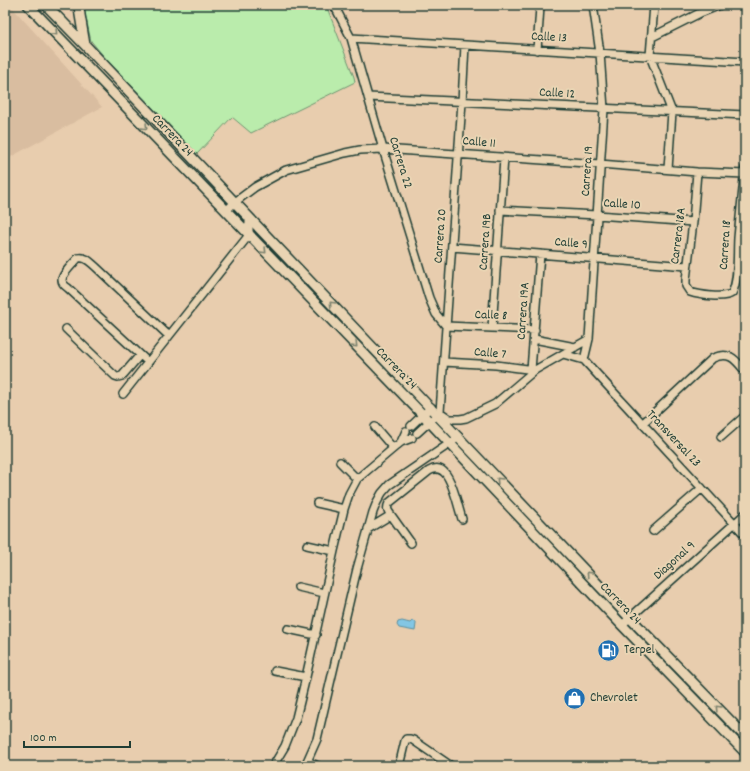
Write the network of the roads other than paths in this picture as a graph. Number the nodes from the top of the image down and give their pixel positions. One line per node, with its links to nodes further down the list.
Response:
1 (28, 5): 32 (main road, Carrera 24, one-way to 32)
2 (46, 5): 11 (main road, Carrera 24)
3 (79, 5): 11 (main road)
4 (334, 5): 10 (street, Carrera 22)
5 (592, 5): 14 (street, Carrera 19)
6 (654, 5): 9 (street)
7 (720, 5): 9 (street)
8 (540, 7): 13 (street)
9 (652, 37): 15 (street)
10 (351, 38): 12 (street, Calle 13); 17 (street, Carrera 22)
11 (85, 45): 30 (main road, Carrera 24)
12 (465, 45): 13 (street, Calle 13); 18 (street, Carrera 20)
13 (537, 50): 14 (street, Calle 13)
14 (600, 53): 15 (street, Calle 13); 19 (street, Carrera 19)
15 (650, 56): 16 (street, Calle 13); 20 (street)
16 (745, 62)
17 (368, 97): 18 (street, Calle 12); 22 (street, Carrera 22)
18 (462, 102): 19 (street, Calle 12); 23 (street, Carrera 20)
19 (604, 108): 20 (street, Calle 12); 25 (street, Carrera 19)
20 (672, 112): 21 (street, Calle 12); 27 (street)
21 (745, 115)
22 (382, 149): 23 (street, Calle 11); 30 (street, Calle 11); 44 (street, Carrera 22)
23 (458, 153): 24 (street, Calle 11); 38 (street, Carrera 20)
24 (504, 158): 25 (street, Calle 11); 31 (street, Carrera 19B)
25 (600, 164): 27 (street, Calle 11); 33 (street, Carrera 19)
26 (745, 168): 29 (street, Carrera 18)
27 (668, 170): 28 (street, Calle 11)
28 (697, 172): 29 (street, Calle 11); 35 (street, Carrera 18A)
29 (745, 174): 37 (street, Carrera 18)
30 (235, 202): 32 (street, Calle 11); 34 (main road, Carrera 24)
31 (500, 210): 33 (street, Calle 10); 39 (street, Carrera 19B)
32 (226, 211): 36 (main road, Carrera 24)
33 (597, 215): 35 (street, Calle 10); 41 (street, Carrera 19)
34 (250, 218): 36 (street); 60 (main road, Carrera 24, one-way to 34)
35 (693, 222): 42 (street, Carrera 18A)
36 (248, 235): 48 (street); 62 (main road, Carrera 24, one-way to 62)
37 (742, 237): 43 (street, Carrera 18)
38 (452, 247): 39 (street, Calle 9); 44 (street, Carrera 20)
39 (498, 250): 40 (street, Calle 9); 45 (street, Carrera 19B)
40 (540, 254): 41 (street, Calle 9); 47 (street, Carrera 19A)
41 (594, 258): 42 (street, Calle 9); 50 (street, Carrera 19)
42 (687, 266): 43 (street, Carrera 18A)
43 (699, 295)
44 (446, 326): 45 (street, Calle 8); 56 (street, Carrera 20)
45 (492, 328): 47 (street, Calle 8)
46 (66, 329): 53 (street)
47 (535, 330): 49 (street, Carrera 19A)
48 (169, 336): 53 (street); 55 (street)
49 (534, 339): 51 (street); 57 (street, Carrera 19A)
50 (589, 339): 51 (street); 54 (street)
51 (575, 348): 52 (street)
52 (563, 354): 54 (street); 57 (street)
53 (140, 355): 55 (street)
54 (584, 360): 65 (street, Transversal 23)
55 (148, 362): 59 (street)
56 (444, 362): 57 (street, Calle 7); 61 (street, Carrera 20)
57 (533, 370): 61 (street)
58 (745, 371): 65 (street)
59 (123, 394)
60 (430, 407): 61 (main road, Carrera 24); 62 (street)
61 (439, 413): 64 (street); 67 (main road, Carrera 24)
62 (423, 415): 64 (main road, Carrera 24); 69 (street)
63 (745, 416): 68 (street)
64 (429, 423): 69 (street); 70 (main road, Carrera 24)
65 (642, 424): 74 (street, Transversal 23)
66 (375, 427): 71 (street)
67 (458, 437): 70 (street); 89 (main road, Carrera 24, one-way to 67)
68 (721, 437)
69 (401, 442): 71 (street)
70 (449, 444): 81 (street); 90 (main road, Carrera 24)
71 (393, 448): 73 (street)
72 (340, 462): 73 (street)
73 (357, 479): 76 (street)
74 (702, 488): 80 (street, Transversal 23); 82 (street)
75 (317, 503): 76 (street)
76 (344, 509): 86 (street)
77 (745, 514): 80 (street, Diagonal 9)
78 (391, 515): 79 (street); 81 (street); 84 (street)
79 (462, 519)
80 (735, 523): 83 (street, Transversal 23); 89 (street, Diagonal 9)
81 (368, 529): 97 (street)
82 (653, 532)
83 (745, 535)
84 (412, 543)
85 (307, 545): 86 (street)
86 (334, 551): 88 (street)
87 (298, 587): 88 (street)
88 (324, 593): 92 (street)
89 (630, 618): 90 (street, Diagonal 9); 95 (main road, Carrera 24, one-way to 89)
90 (622, 625): 96 (main road, Carrera 24)
91 (288, 629): 92 (street)
92 (316, 634): 94 (street)
93 (275, 671): 94 (street)
94 (306, 677): 98 (street)
95 (745, 736)
96 (745, 752)
97 (306, 763): 99 (street)
98 (273, 766)
99 (318, 766)
100 (399, 766): 101 (street)
101 (451, 766)

